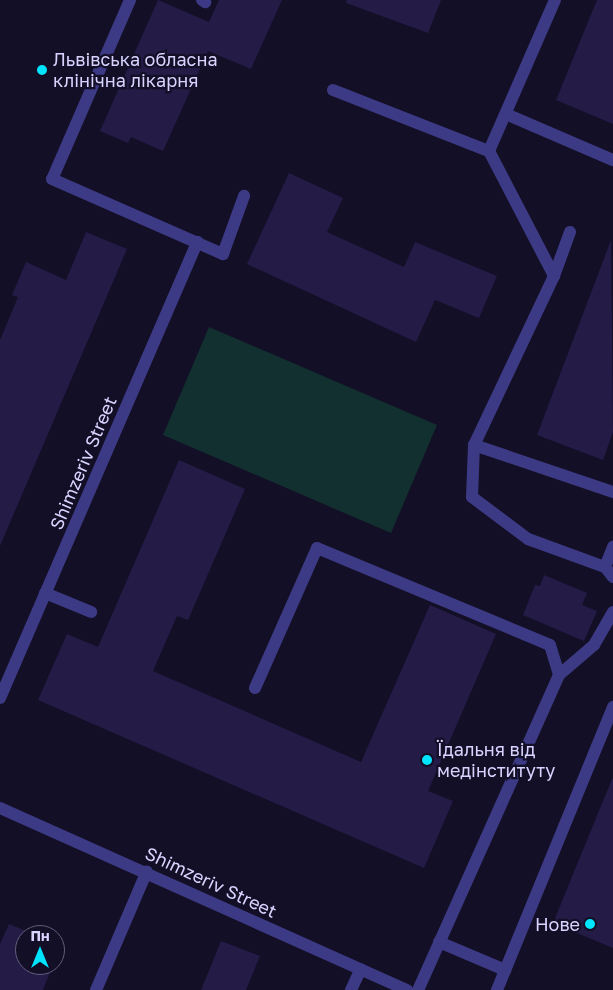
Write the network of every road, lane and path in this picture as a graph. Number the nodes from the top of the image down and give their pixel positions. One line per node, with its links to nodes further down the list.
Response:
1 (130, 0): 9 (street)
2 (555, 0): 4 (street)
3 (333, 90): 5 (street)
4 (506, 114): 5 (street); 6 (street)
5 (489, 151): 10 (street)
6 (613, 160)
7 (244, 196): 9 (street)
8 (570, 232): 10 (street)
9 (197, 242): 15 (street, Shimzeriv Street)
10 (554, 276): 11 (street)
11 (474, 445): 12 (street); 14 (street)
12 (613, 492)
13 (613, 547): 14 (street)
14 (609, 572)
15 (46, 592): 16 (street); 20 (street, Shimzeriv Street)
16 (91, 612)
17 (613, 612): 18 (street)
18 (559, 675): 19 (street); 24 (street)
19 (255, 688)
20 (0, 698)
21 (613, 707): 26 (street)
22 (0, 808): 23 (street, Shimzeriv Street)
23 (147, 871): 25 (street, Shimzeriv Street); 27 (street)
24 (439, 942): 26 (street); 30 (street)
25 (360, 970): 28 (street); 29 (street, Shimzeriv Street)
26 (505, 970): 31 (street)
27 (96, 990)
28 (351, 990)
29 (407, 990)
30 (418, 990)
31 (496, 990)

